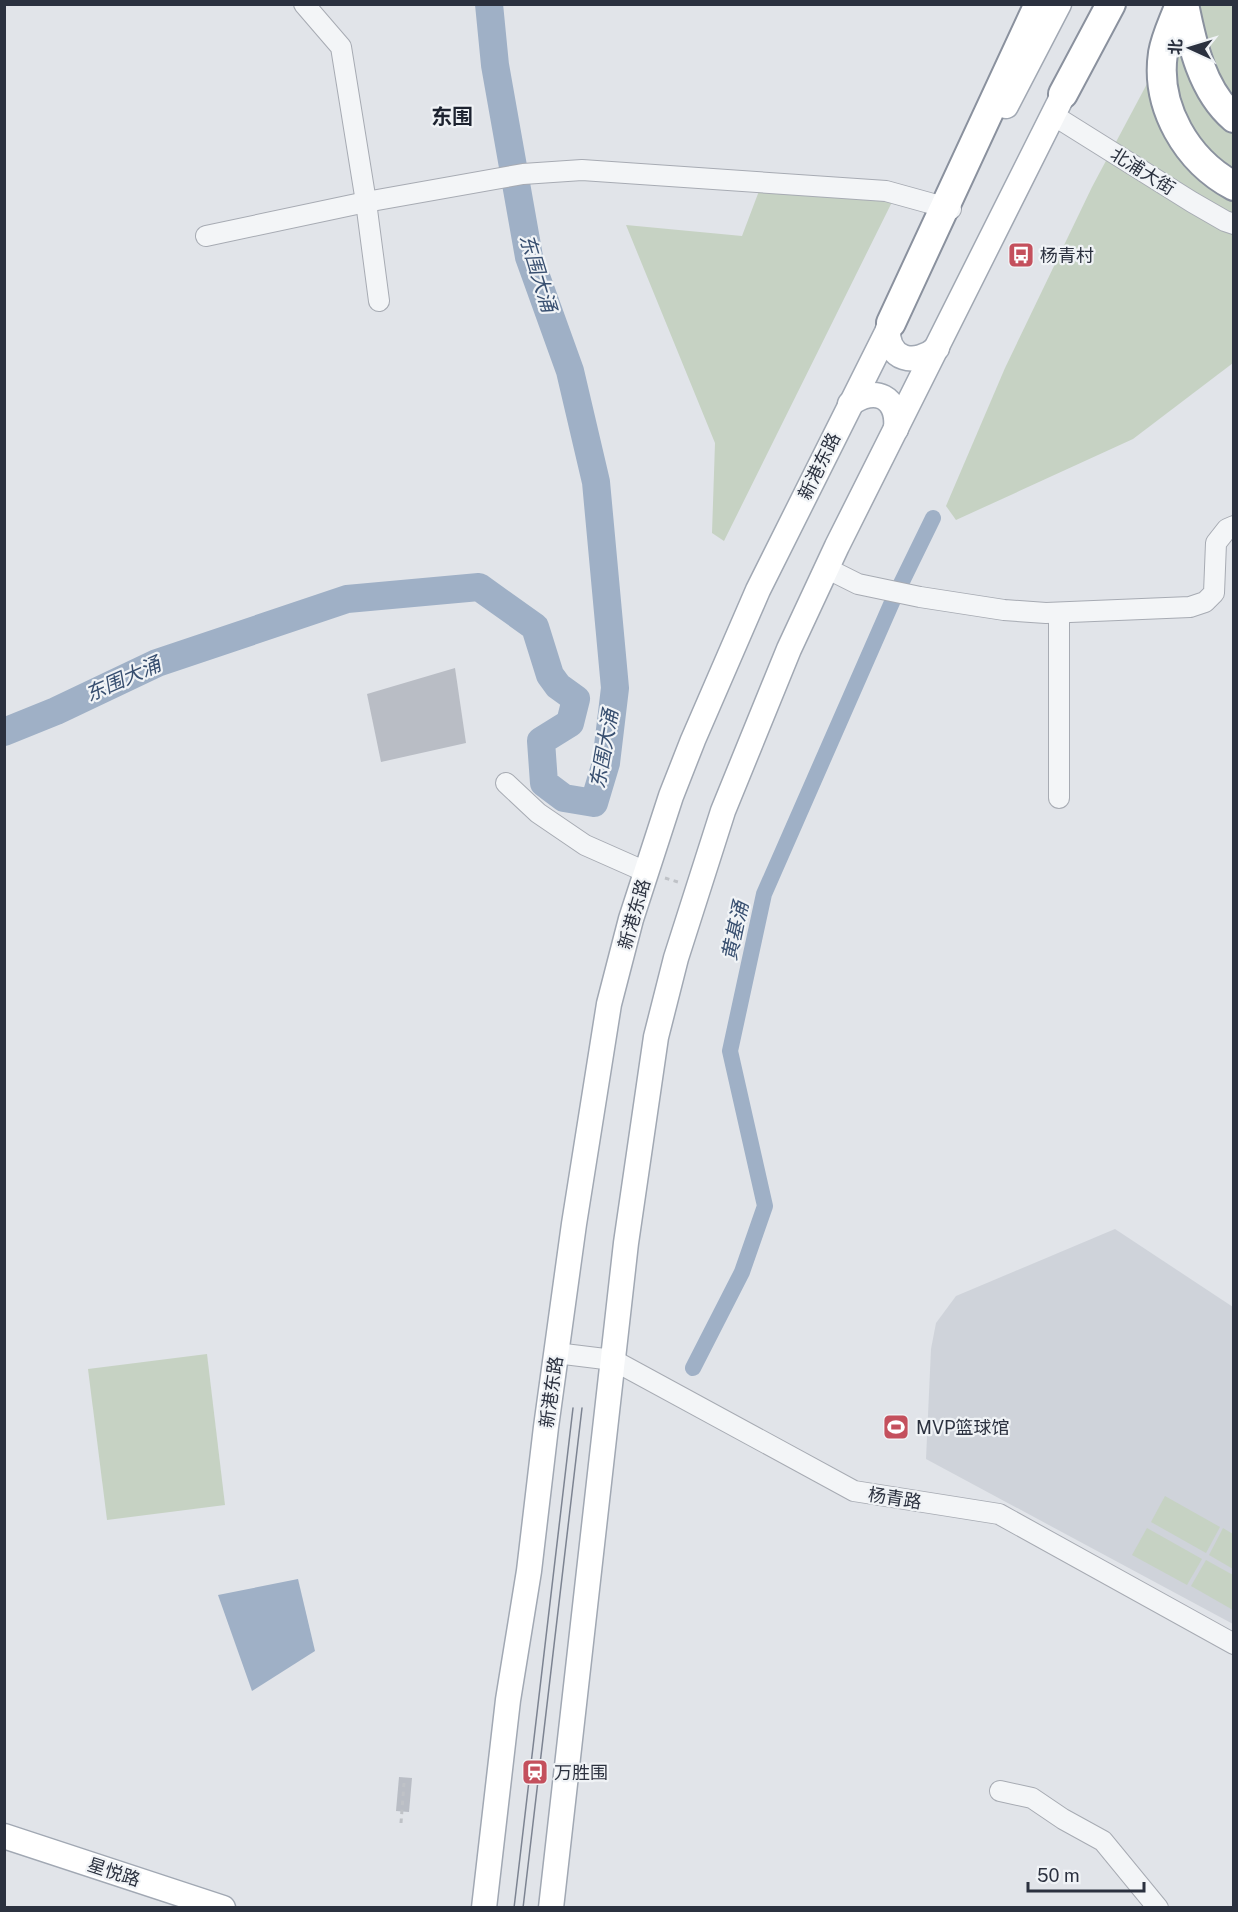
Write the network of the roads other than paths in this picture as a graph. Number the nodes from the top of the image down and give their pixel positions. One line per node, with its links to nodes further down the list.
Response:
1 (304, 4): 9 (street)
2 (1039, 4): 10 (highway)
3 (1059, 4): 10 (main road)
4 (1109, 4): 6 (highway)
5 (1182, 4): 7 (highway); 8 (highway)
6 (1058, 105): 11 (street, 北浦大街); 15 (main road)
7 (1233, 118)
8 (1233, 186)
9 (366, 202): 10 (street); 12 (street); 13 (street)
10 (948, 208): 14 (highway)
11 (1233, 224)
12 (206, 236)
13 (379, 301)
14 (889, 326): 15 (main road); 16 (main road, 新港东路)
15 (937, 348): 17 (main road)
16 (850, 404): 17 (main road); 23 (main road, 新港东路)
17 (896, 429): 19 (main road)
18 (1233, 526): 20 (street)
19 (826, 568): 20 (street); 25 (main road)
20 (1059, 613): 22 (street)
21 (506, 783): 23 (street)
22 (1059, 798)
23 (646, 872): 24 (main road, 新港东路)
24 (556, 1353): 25 (street, 杨青路); 29 (main road, 新港东路)
25 (613, 1360): 26 (street, 杨青路); 31 (main road)
26 (1233, 1644)
27 (1000, 1791): 32 (street)
28 (4, 1836): 30 (main road, 星悦路)
29 (482, 1902)
30 (223, 1908)
31 (551, 1908)
32 (1158, 1908)

